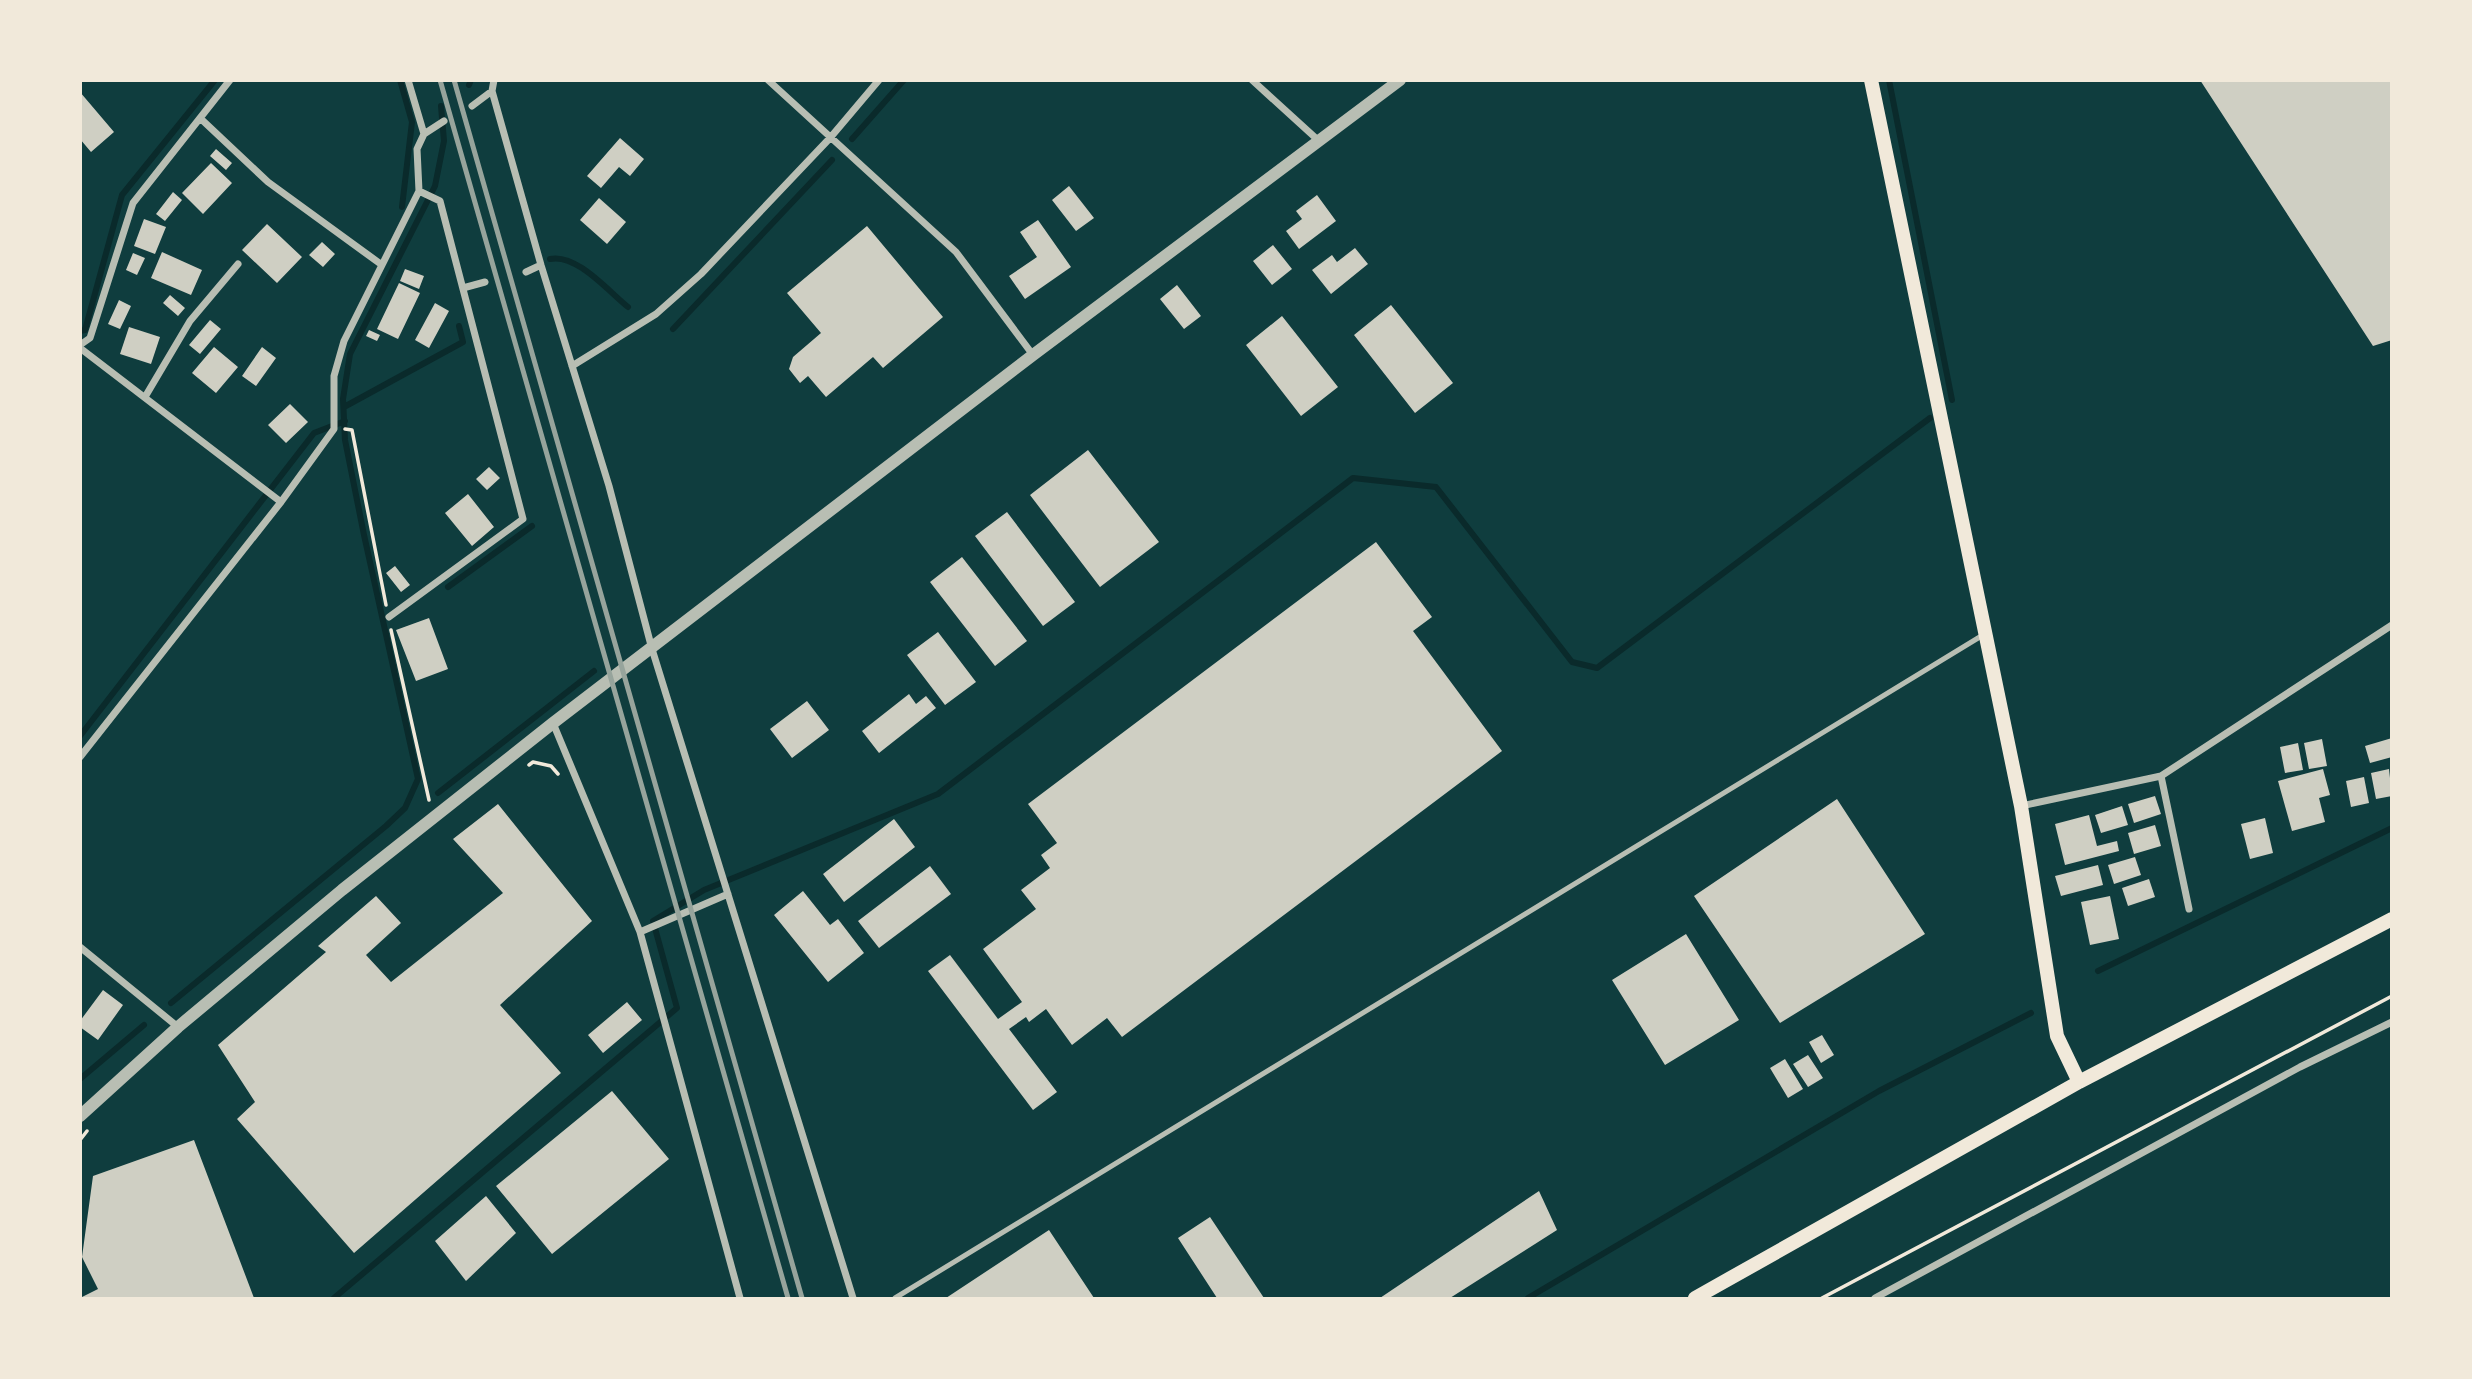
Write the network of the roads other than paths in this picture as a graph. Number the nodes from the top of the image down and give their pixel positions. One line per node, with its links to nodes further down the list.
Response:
1 (408, 80): 13 (street)
2 (494, 80): 9 (street)
3 (768, 80): 14 (street)
4 (879, 80): 14 (street)
5 (1252, 80): 15 (street)
6 (1400, 80): 15 (street)
7 (1871, 80): 30 (main road)
8 (225, 82): 11 (street)
9 (492, 92): 10 (street); 19 (street)
10 (472, 106)
11 (200, 118): 18 (street); 23 (street)
12 (444, 121): 13 (street)
13 (425, 134): 16 (street)
14 (830, 138): 24 (street); 25 (street)
15 (1319, 141): 24 (street)
16 (419, 191): 18 (street); 22 (street)
17 (238, 264): 26 (street)
18 (382, 265): 27 (street)
19 (541, 265): 20 (street); 25 (street)
20 (526, 272)
21 (485, 282): 22 (street)
22 (463, 288): 28 (street)
23 (80, 346): 26 (street)
24 (1032, 355): 31 (street)
25 (572, 366): 31 (street)
26 (145, 397): 27 (street)
27 (281, 502): 33 (street)
28 (389, 617)
29 (2392, 625): 34 (street)
30 (1984, 634): 35 (main road); 47 (lane)
31 (652, 649): 32 (street); 36 (street)
32 (553, 723): 39 (street); 42 (street)
33 (80, 757)
34 (2161, 776): 35 (street); 37 (street)
35 (2021, 806): 43 (main road)
36 (728, 894): 39 (street); 46 (street)
37 (2189, 909)
38 (2391, 920): 43 (main road)
39 (640, 932): 45 (street)
40 (80, 947): 42 (street)
41 (2392, 1022): 49 (street)
42 (178, 1027): 44 (street)
43 (2079, 1082): 48 (main road)
44 (80, 1116)
45 (740, 1298)
46 (853, 1298)
47 (895, 1298)
48 (1695, 1298)
49 (1875, 1298)

